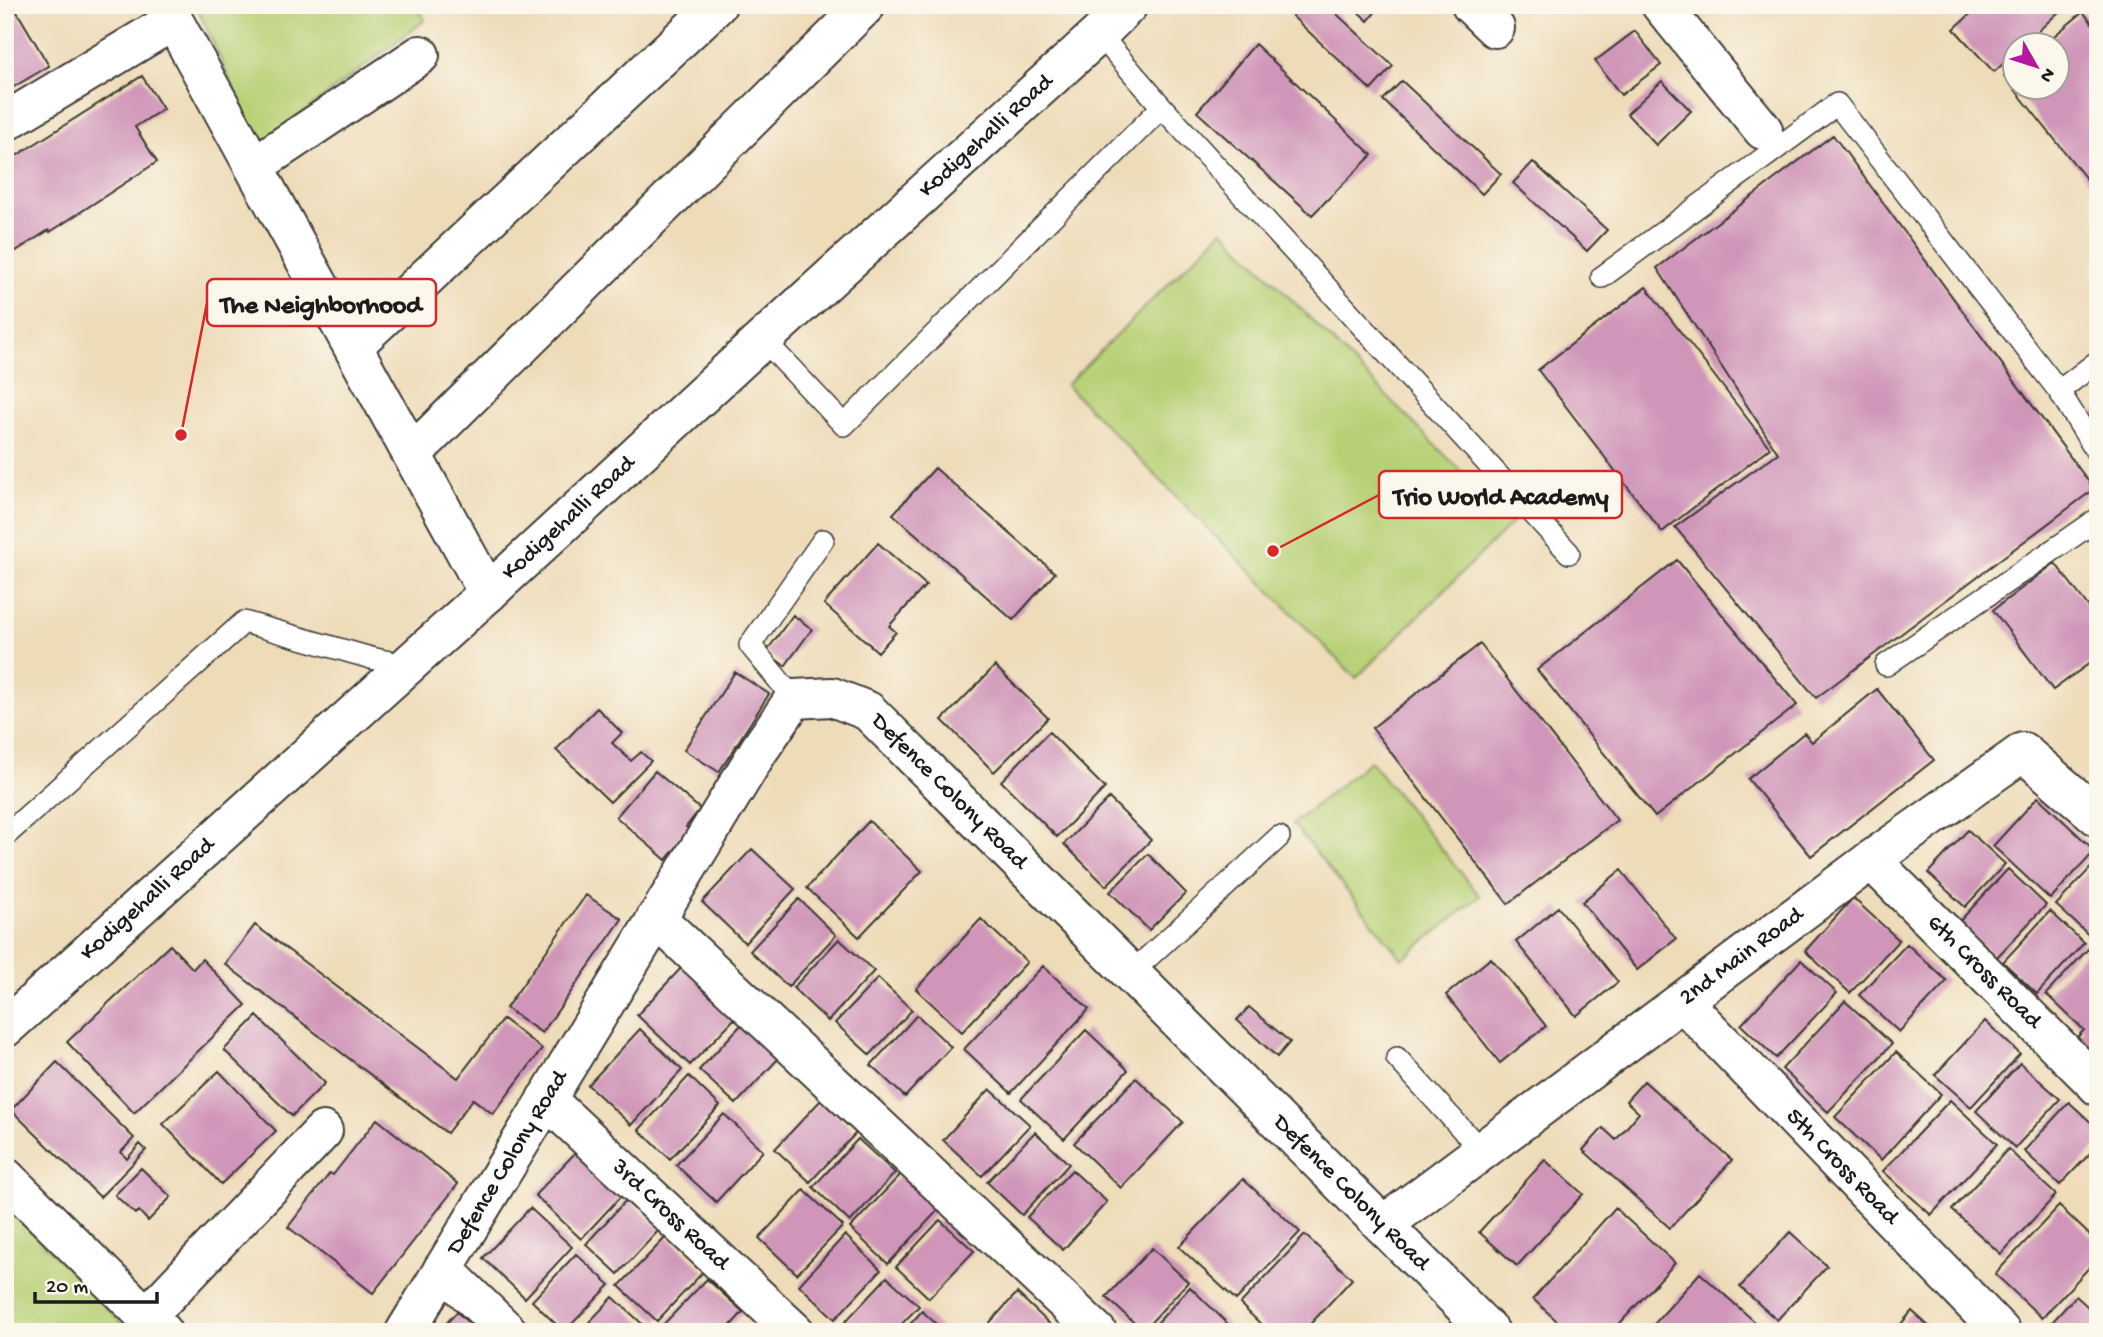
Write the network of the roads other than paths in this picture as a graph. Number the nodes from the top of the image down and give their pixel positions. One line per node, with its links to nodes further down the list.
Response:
1 (717, 5): 14 (street)
2 (866, 5): 17 (street)
3 (1128, 5): 6 (street, Kodigehalli Road)
4 (1661, 5): 10 (street)
5 (169, 13): 9 (street); 11 (street)
6 (1099, 34): 8 (lane); 13 (street, Kodigehalli Road)
7 (421, 55): 11 (street)
8 (1162, 107): 13 (lane); 21 (lane)
9 (5, 122)
10 (1763, 130)
11 (254, 166): 14 (street)
12 (1601, 277): 16 (lane)
13 (763, 339): 22 (street, Kodigehalli Road)
14 (353, 346): 17 (street)
15 (2098, 361): 16 (lane)
16 (2059, 391): 18 (lane)
17 (412, 453): 22 (street)
18 (2098, 454)
19 (2098, 519): 23 (lane)
20 (823, 540): 25 (lane)
21 (1569, 553)
22 (488, 593): 24 (street, Kodigehalli Road)
23 (1886, 665)
24 (408, 666): 27 (lane); 33 (street, Kodigehalli Road)
25 (794, 699): 30 (street, Defence Colony Road); 31 (street, Defence Colony Road)
26 (2098, 817): 29 (street, 2nd Main Road)
27 (5, 836)
28 (1279, 837): 31 (lane)
29 (1871, 860): 32 (street, 2nd Main Road); 35 (street, 6th Cross Road)
30 (656, 918): 36 (street, Defence Colony Road); 46 (street)
31 (1131, 973): 40 (street, Defence Colony Road)
32 (1683, 1002): 38 (street, 2nd Main Road); 48 (street, 5th Cross Road)
33 (5, 1028)
34 (1397, 1058): 38 (lane)
35 (2098, 1086)
36 (546, 1099): 41 (street, Defence Colony Road); 45 (street, 3rd Cross Road)
37 (323, 1131): 42 (street)
38 (1480, 1153): 40 (street, 2nd Main Road)
39 (5, 1177): 42 (street)
40 (1383, 1225): 47 (street, Defence Colony Road)
41 (443, 1269): 43 (street, Defence Colony Road); 44 (street)
42 (155, 1324)
43 (405, 1332)
44 (508, 1332)
45 (795, 1332)
46 (1097, 1332)
47 (1490, 1332)
48 (2001, 1332)

